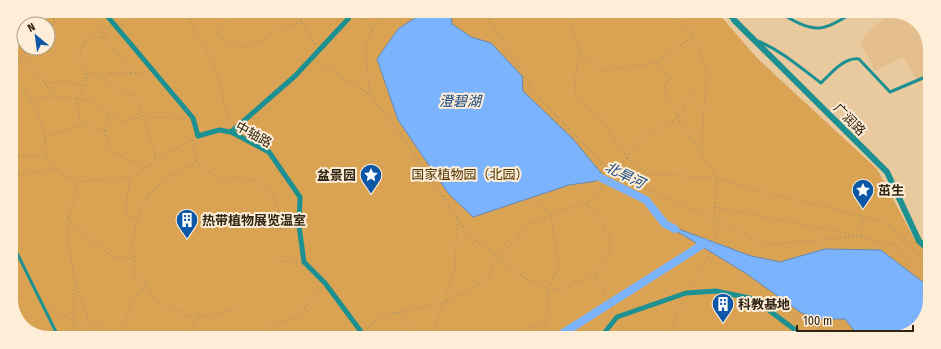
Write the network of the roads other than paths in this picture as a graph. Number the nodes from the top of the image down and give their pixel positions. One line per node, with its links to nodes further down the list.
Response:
1 (109, 18): 9 (street, 中轴路)
2 (349, 18): 9 (street)
3 (731, 18): 6 (lane)
4 (788, 18): 5 (lane)
5 (844, 18)
6 (734, 20): 7 (street, 广润路)
7 (756, 40): 8 (lane); 10 (street, 广润路)
8 (923, 78)
9 (231, 132): 13 (street, 中轴路)
10 (923, 245)
11 (18, 255): 12 (lane)
12 (56, 331)
13 (360, 331)
14 (606, 331): 15 (street)
15 (797, 331)

